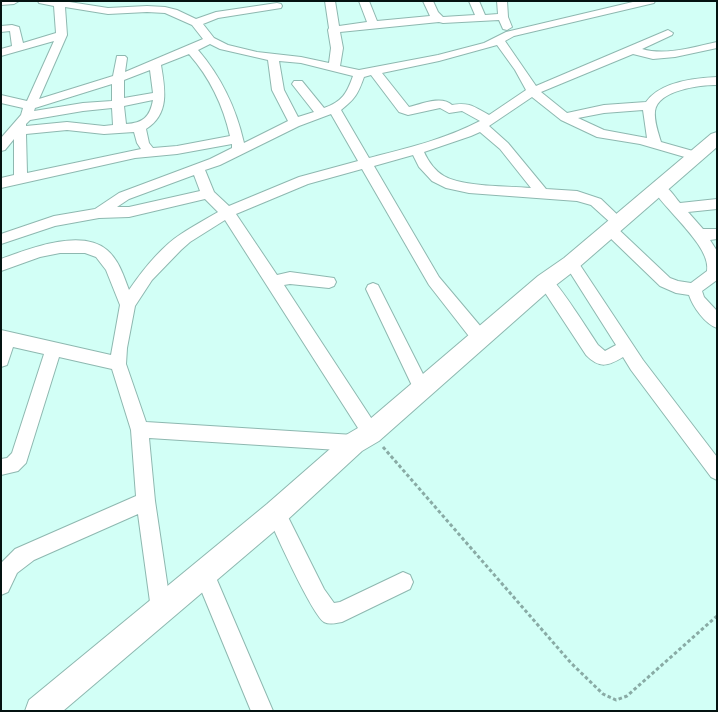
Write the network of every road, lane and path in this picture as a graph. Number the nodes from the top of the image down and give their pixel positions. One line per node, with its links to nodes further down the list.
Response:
1 (14, 1): 9 (street)
2 (43, 1): 10 (street)
3 (330, 1): 18 (street)
4 (364, 1): 16 (street)
5 (428, 1): 14 (street)
6 (474, 1): 13 (street)
7 (502, 1): 12 (street)
8 (650, 1): 21 (street)
9 (1, 2)
10 (54, 2): 15 (street); 20 (street)
11 (277, 6): 15 (street)
12 (503, 17): 13 (street); 21 (street)
13 (482, 18): 14 (street)
14 (438, 19): 16 (street)
15 (196, 23): 22 (street)
16 (373, 24): 18 (street)
17 (1, 29): 24 (street)
18 (333, 30): 31 (street)
19 (668, 33): 26 (street)
20 (62, 35): 24 (street); 45 (street)
21 (505, 37): 32 (street); 37 (street)
22 (210, 40): 25 (street); 28 (street)
23 (717, 45): 26 (street)
24 (18, 48): 27 (street)
25 (191, 49): 30 (street); 51 (street)
26 (632, 50): 37 (street)
27 (1, 53)
28 (273, 57): 31 (street); 46 (street)
29 (121, 58): 34 (street)
30 (156, 64): 34 (street); 38 (street)
31 (334, 69): 33 (street)
32 (374, 71): 33 (street); 47 (street)
33 (359, 74): 42 (street)
34 (117, 79): 40 (street); 45 (street)
35 (717, 81): 41 (street)
36 (298, 84): 43 (street)
37 (533, 91): 44 (street); 47 (street)
38 (160, 95): 40 (street); 48 (street)
39 (1, 100): 45 (street)
40 (117, 104): 45 (street); 49 (street)
41 (650, 106): 44 (street); 52 (street)
42 (334, 109): 43 (street); 57 (street)
43 (321, 114): 46 (street)
44 (565, 117): 52 (street)
45 (24, 120): 49 (street); 53 (street); 59 (street)
46 (295, 123): 51 (street)
47 (485, 124): 54 (street); 63 (street)
48 (139, 127): 49 (street); 55 (street)
49 (120, 129)
50 (717, 138): 56 (street)
51 (238, 144): 55 (street); 58 (street)
52 (655, 144): 56 (street)
53 (1, 147)
54 (416, 150): 57 (street); 63 (street)
55 (149, 152): 59 (street)
56 (695, 156): 61 (street)
57 (366, 163): 66 (street); 83 (street)
58 (198, 168): 62 (street); 67 (street)
59 (21, 177): 60 (street)
60 (1, 183)
61 (659, 188): 65 (street); 68 (street)
62 (208, 194): 66 (street); 67 (street)
63 (543, 194): 68 (street)
64 (717, 204): 65 (street)
65 (677, 208): 70 (street)
66 (227, 212): 75 (street); 80 (street)
67 (99, 213): 71 (street)
68 (614, 225): 72 (street); 79 (street)
69 (717, 234): 70 (street)
70 (698, 235): 73 (street)
71 (1, 239)
72 (571, 263): 77 (street); 84 (street)
73 (716, 264): 79 (street)
74 (1, 265): 80 (street)
75 (274, 282): 76 (street); 90 (street)
76 (330, 282)
77 (545, 282): 83 (street); 84 (street)
78 (373, 289): 88 (street)
79 (694, 290): 81 (street)
80 (128, 305): 87 (street)
81 (715, 317)
82 (5, 338): 85 (street); 86 (street)
83 (481, 339): 88 (street)
84 (625, 348): 92 (street)
85 (53, 349): 87 (street); 91 (street)
86 (1, 360)
87 (118, 364): 89 (street)
88 (422, 390): 90 (street)
89 (140, 430): 90 (street); 93 (street)
90 (362, 438): 94 (street); 99 (path)
91 (1, 467)
92 (717, 471)
93 (146, 501): 97 (street); 98 (street)
94 (276, 513): 95 (street); 96 (street)
95 (204, 574): 98 (street); 100 (street)
96 (403, 582)
97 (1, 585)
98 (161, 610): 101 (street)
99 (717, 616)
100 (258, 709)
101 (40, 711)

